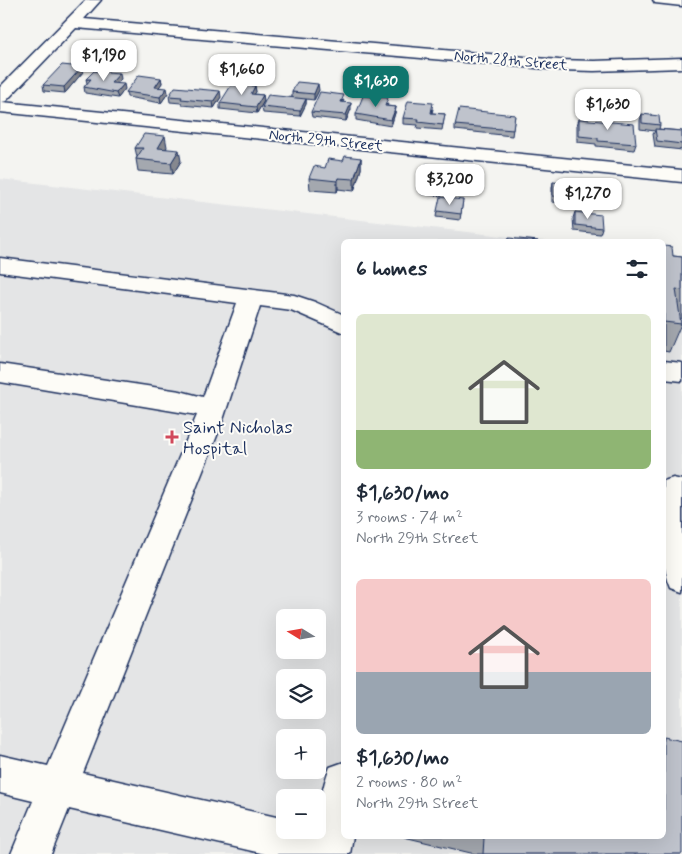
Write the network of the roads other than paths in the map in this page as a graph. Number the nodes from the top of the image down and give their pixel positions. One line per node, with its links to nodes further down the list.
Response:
1 (94, 0): 4 (street)
2 (660, 0): 3 (street)
3 (682, 2)
4 (72, 23): 5 (street, North 28th Street); 6 (street)
5 (682, 63)
6 (0, 98)
7 (0, 107): 8 (street, North 29th Street)
8 (682, 176)
9 (0, 265): 10 (street)
10 (251, 298): 11 (street); 15 (street)
11 (341, 324)
12 (666, 370): 13 (street)
13 (682, 372)
14 (0, 374): 15 (street)
15 (213, 409): 19 (street)
16 (682, 492): 17 (street)
17 (682, 578)
18 (0, 774): 19 (street)
19 (59, 787): 21 (street); 22 (street)
20 (341, 797): 21 (street)
21 (331, 852)
22 (31, 854)

